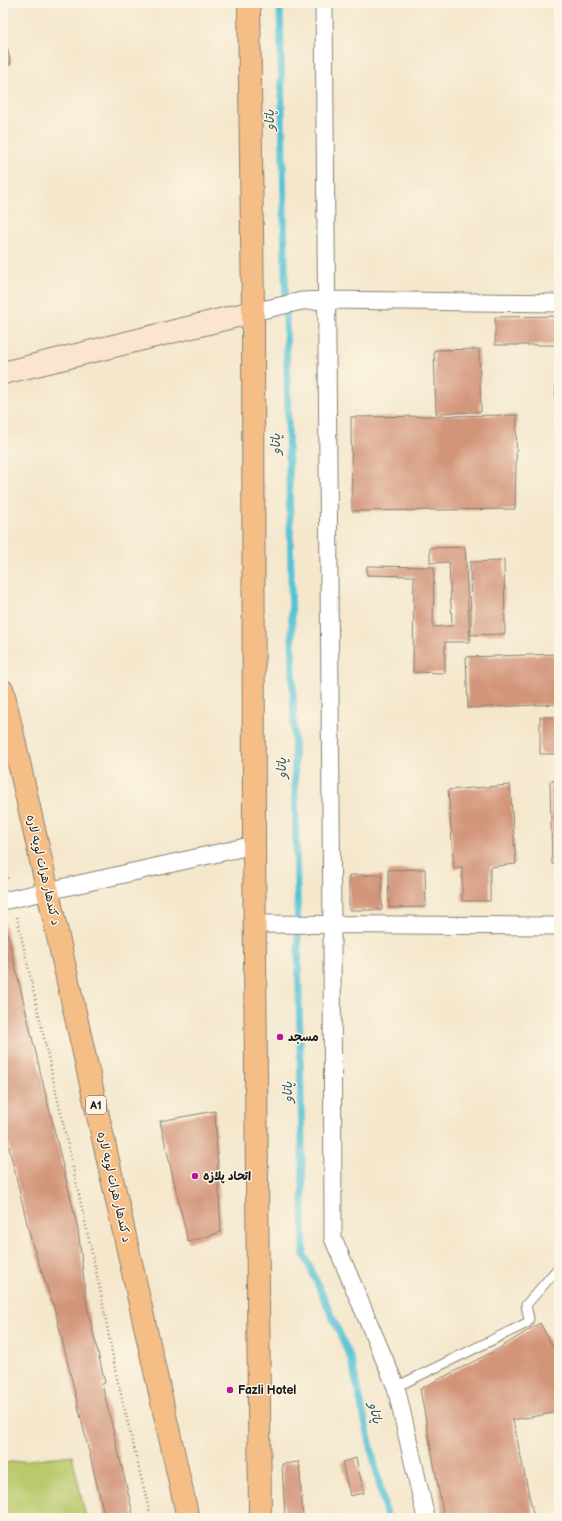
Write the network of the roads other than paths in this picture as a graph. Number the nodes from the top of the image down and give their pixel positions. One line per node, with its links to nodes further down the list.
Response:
1 (249, 3): 5 (main road)
2 (324, 3): 3 (street)
3 (327, 300): 4 (street); 5 (street); 12 (street)
4 (559, 303)
5 (253, 312): 6 (main road); 8 (main road)
6 (3, 373)
7 (3, 691): 9 (main road, د کندهار هرات لویه لاره / A1)
8 (254, 845): 9 (street); 11 (main road)
9 (48, 892): 10 (street); 16 (main road, د کندهار هرات لویه لاره / A1)
10 (8, 900)
11 (264, 924): 12 (street); 17 (main road)
12 (332, 924): 13 (street); 15 (street)
13 (559, 926)
14 (559, 1267): 15 (lane)
15 (396, 1387): 18 (street)
16 (188, 1518)
17 (260, 1518)
18 (426, 1518)

